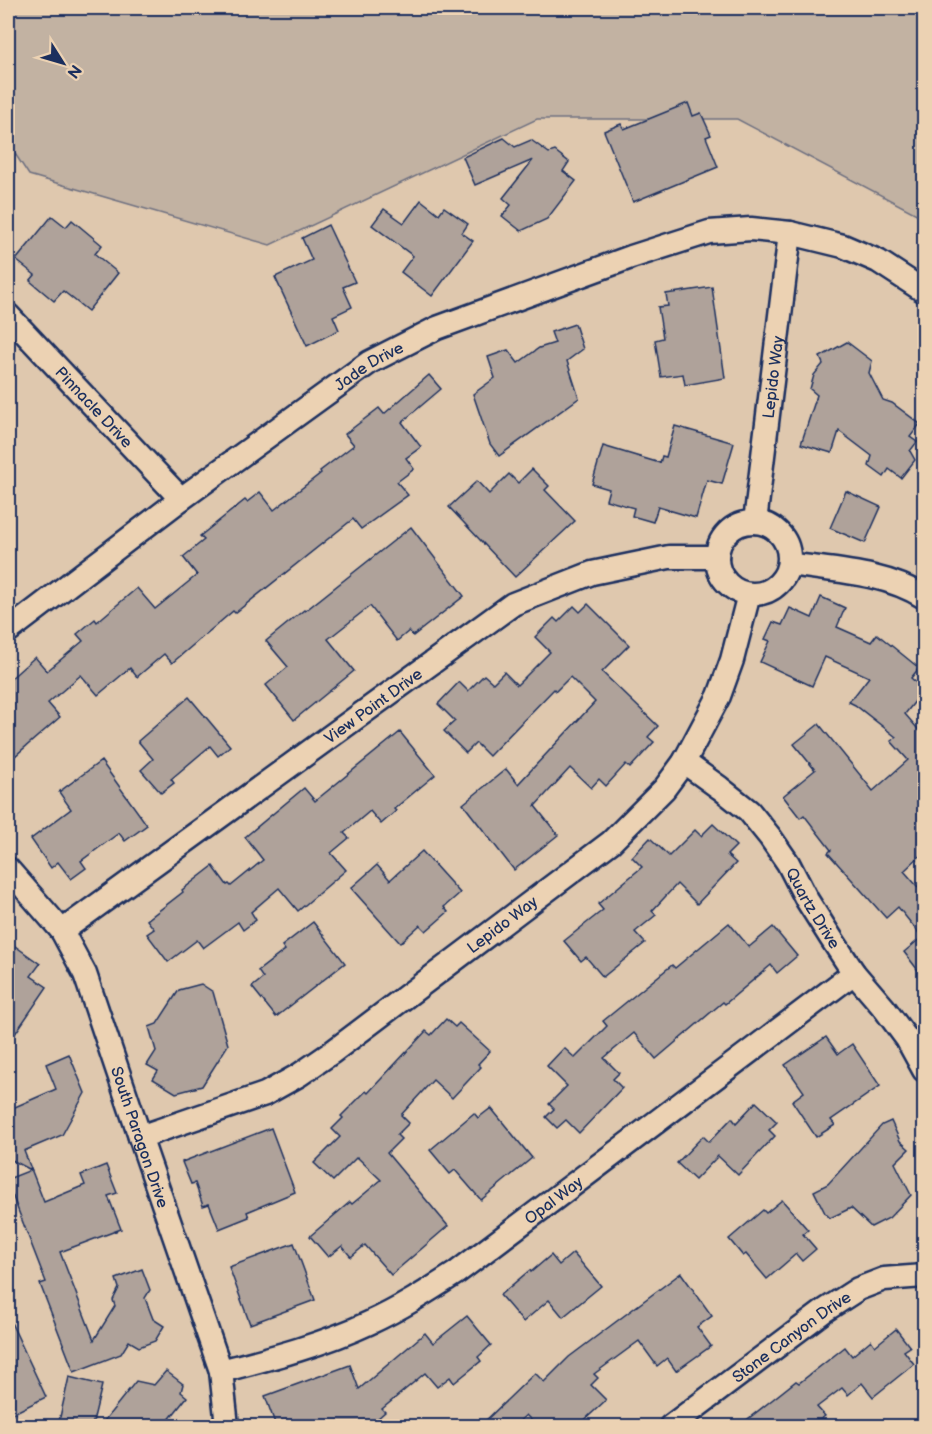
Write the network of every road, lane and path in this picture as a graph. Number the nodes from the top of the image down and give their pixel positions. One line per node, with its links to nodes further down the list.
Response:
1 (790, 233): 2 (street, Jade Drive); 4 (street, Jade Drive); 5 (street, Lepido Way)
2 (924, 291)
3 (8, 315): 4 (street, Pinnacle Drive)
4 (181, 499): 10 (street, Jade Drive)
5 (755, 522): 6 (street); 7 (street)
6 (717, 557): 8 (street); 13 (street, View Point Drive)
7 (789, 564): 8 (street); 9 (street)
8 (749, 594): 11 (street, Lepido Way)
9 (924, 597)
10 (8, 631)
11 (684, 762): 14 (street, Quartz Drive); 16 (street, Lepido Way)
12 (8, 869): 13 (street, South Paragon Drive)
13 (62, 931): 16 (street, South Paragon Drive)
14 (854, 973): 15 (street, Quartz Drive); 18 (street, Opal Way)
15 (924, 1070)
16 (140, 1137): 18 (street, South Paragon Drive)
17 (924, 1276): 20 (street, Stone Canyon Drive)
18 (221, 1371): 19 (street, South Paragon Drive)
19 (227, 1426)
20 (671, 1426)

